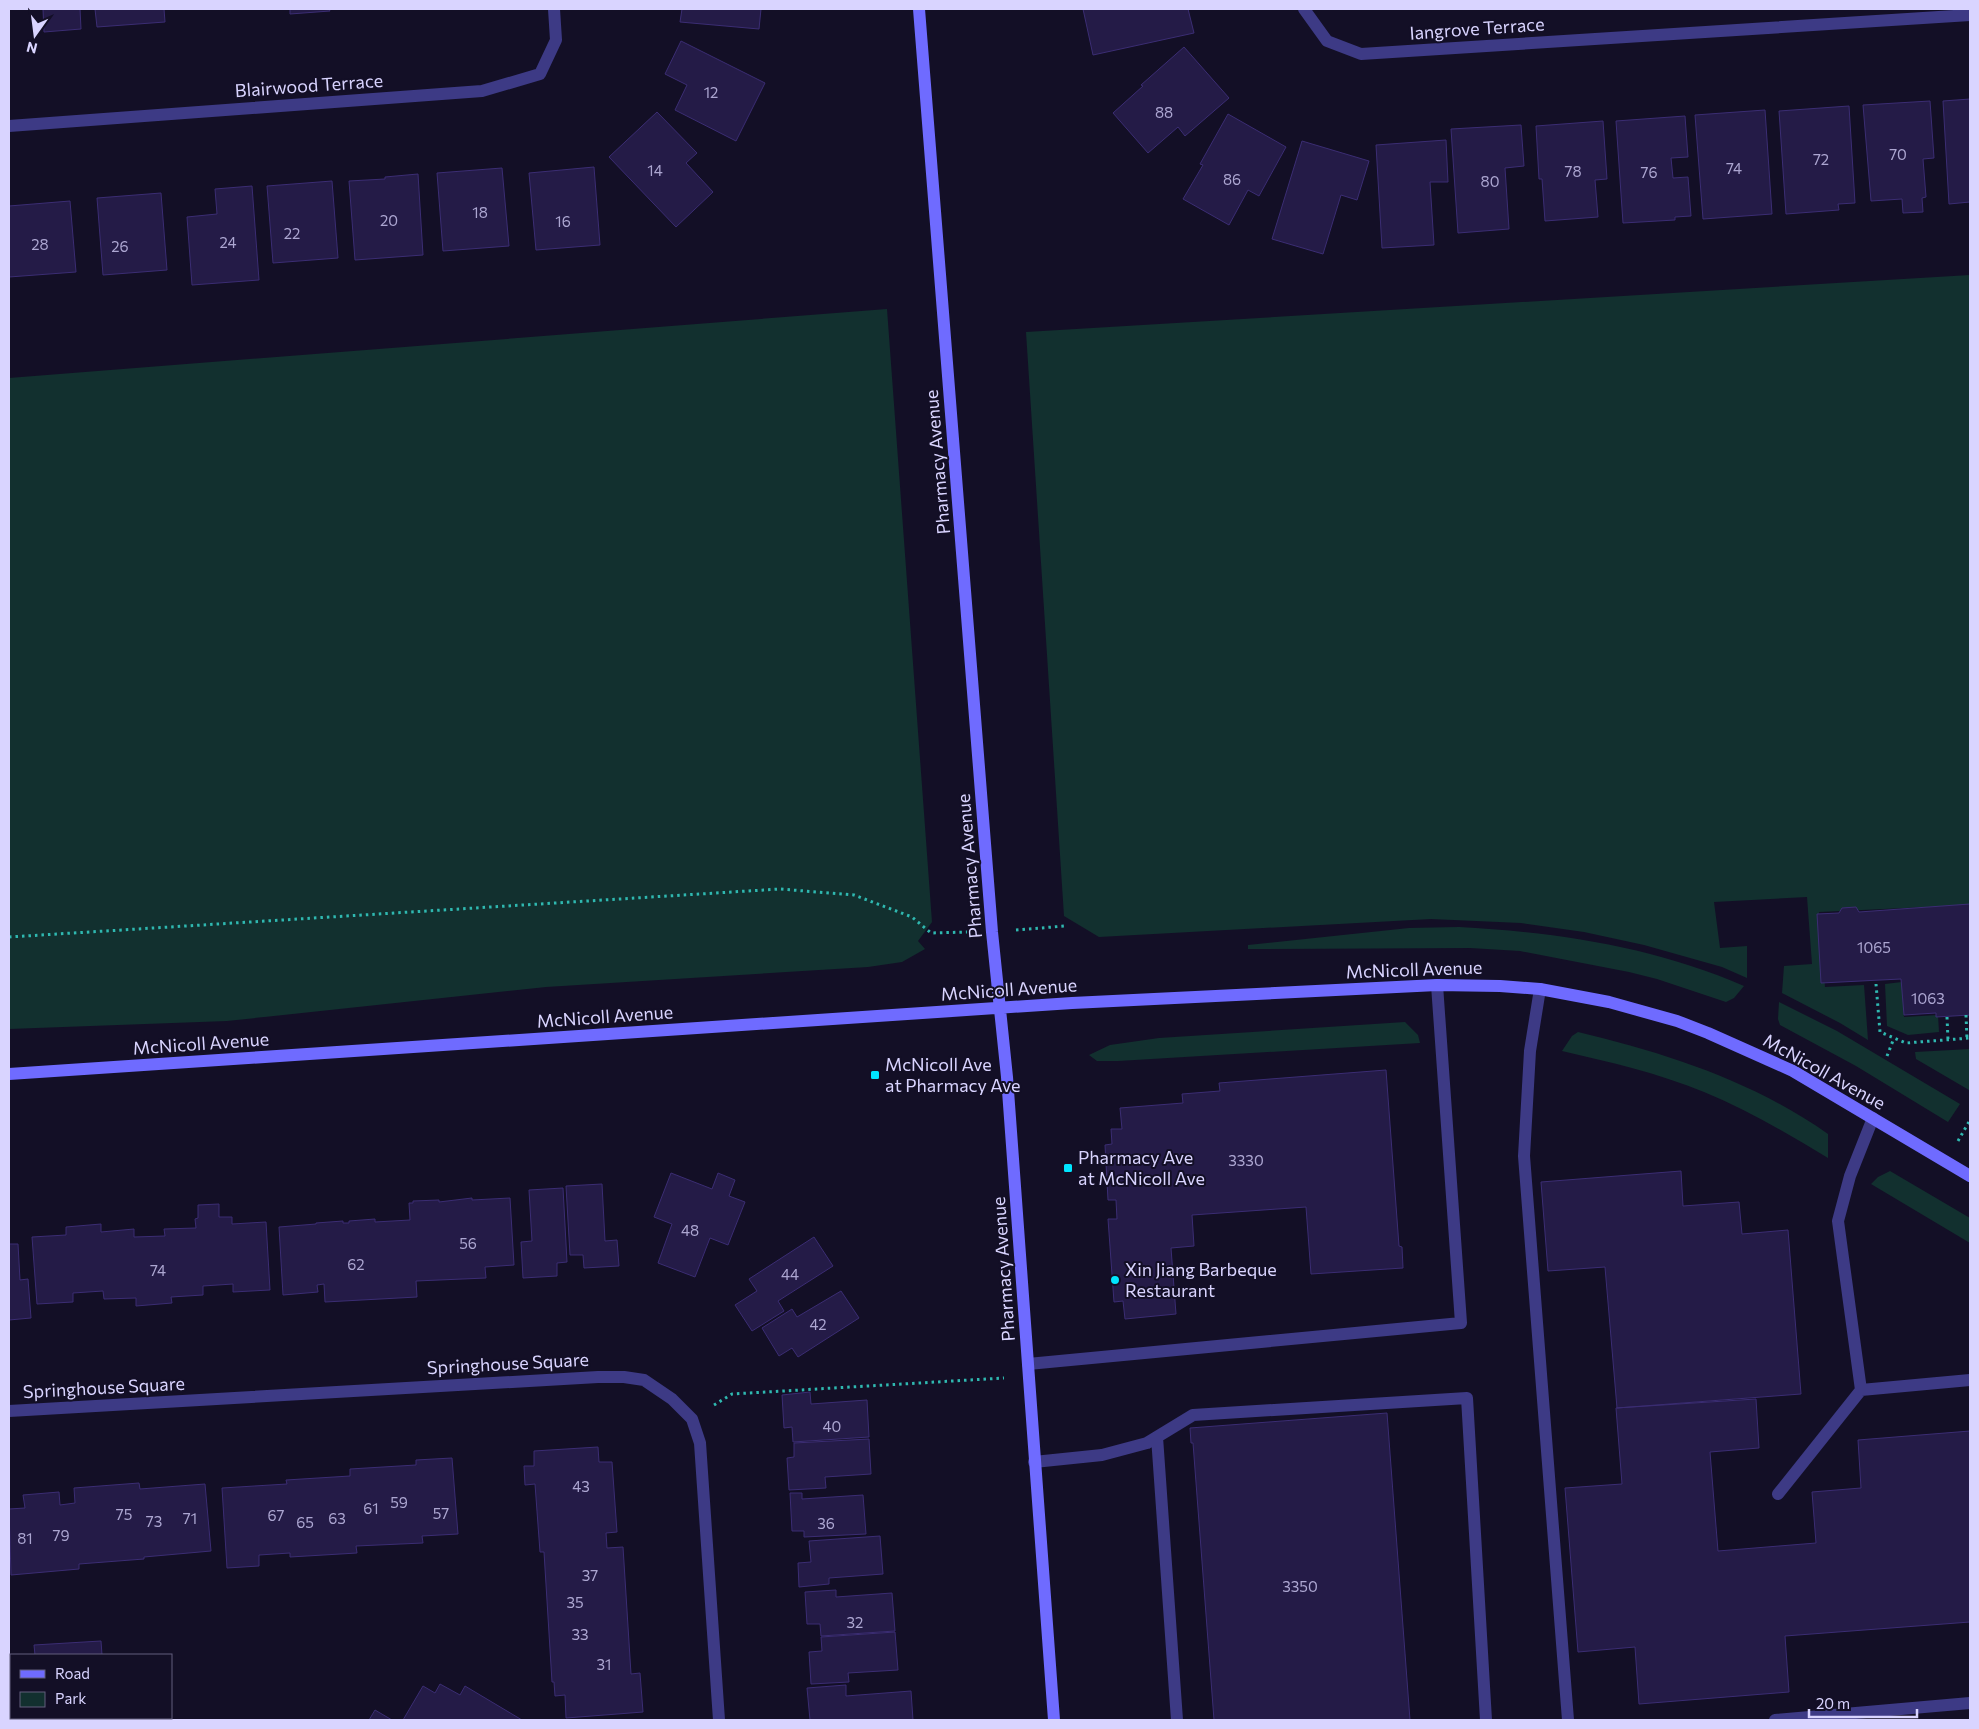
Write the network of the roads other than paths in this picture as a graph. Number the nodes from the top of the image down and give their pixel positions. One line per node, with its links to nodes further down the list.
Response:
1 (554, 9): 5 (street, Blairwood Terrace)
2 (919, 9): 8 (main road, Pharmacy Avenue)
3 (1304, 9): 4 (street, Iangrove Terrace)
4 (1970, 14)
5 (9, 126)
6 (1437, 985): 7 (main road, McNicoll Avenue); 8 (main road, McNicoll Avenue); 12 (street)
7 (1540, 989): 10 (main road, McNicoll Avenue); 24 (street)
8 (1001, 1008): 9 (main road, McNicoll Avenue); 12 (main road, Pharmacy Avenue)
9 (9, 1074)
10 (1872, 1118): 11 (main road, McNicoll Avenue); 14 (street)
11 (1970, 1176)
12 (1029, 1370): 17 (main road, Pharmacy Avenue)
13 (1970, 1380): 14 (street)
14 (1861, 1390): 18 (street)
15 (9, 1411): 20 (street, Springhouse Square)
16 (1157, 1437): 17 (street); 22 (street); 23 (street)
17 (1034, 1462): 21 (main road, Pharmacy Avenue)
18 (1778, 1494)
19 (1970, 1703): 25 (street)
20 (720, 1720)
21 (1054, 1720)
22 (1177, 1720)
23 (1486, 1720)
24 (1568, 1720)
25 (1775, 1720)

